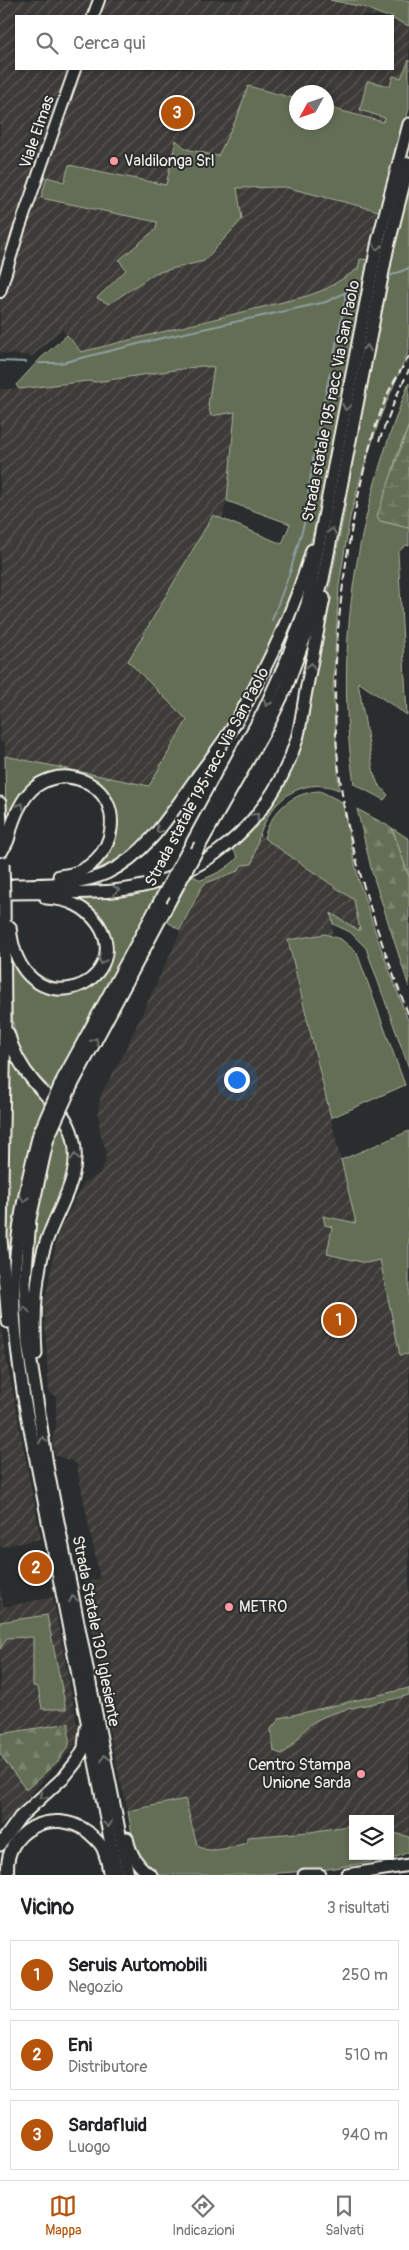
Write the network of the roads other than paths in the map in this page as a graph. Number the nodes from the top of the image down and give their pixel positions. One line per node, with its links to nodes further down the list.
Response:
1 (99, 0): 2 (main road)
2 (93, 15)
3 (75, 70): 7 (main road, Viale Elmas)
4 (409, 124): 6 (highway, Strada statale 195 racc Via San Paolo)
5 (409, 163): 6 (highway, Strada statale 195 racc Via San Paolo)
6 (393, 201): 8 (highway, Strada statale 195 racc Via San Paolo)
7 (0, 292)
8 (343, 447): 9 (highway, Strada statale 195 racc Via San Paolo); 10 (highway, Strada statale 195 racc Via San Paolo, one-way to 8)
9 (324, 524): 14 (highway, one-way to 14); 21 (highway, Strada statale 195 racc Via San Paolo, one-way to 21, bridge)
10 (323, 579): 14 (highway, one-way to 10); 21 (highway, Strada statale 195 racc Via San Paolo, one-way to 10, bridge)
11 (0, 802): 12 (highway)
12 (2, 850): 13 (highway, one-way to 13); 15 (highway, bridge)
13 (14, 885): 14 (highway); 15 (highway)
14 (67, 887): 16 (highway)
15 (1, 892): 16 (highway); 17 (highway)
16 (28, 892): 17 (highway, one-way to 17)
17 (7, 919): 18 (highway)
18 (2, 942): 19 (highway)
19 (5, 1019): 20 (highway); 23 (highway, one-way to 19)
20 (2, 1042): 22 (highway)
21 (68, 1082): 23 (highway, Strada statale 195 racc Via San Paolo, bridge)
22 (2, 1275): 23 (highway)
23 (30, 1396): 24 (highway, Strada Statale 130 Iglesiente); 25 (highway, Strada Statale 130 Iglesiente, one-way to 23)
24 (87, 1711): 26 (highway, one-way to 26); 32 (highway, Strada Statale 130 Iglesiente, one-way to 32)
25 (111, 1786): 33 (highway, Strada Statale 130 Iglesiente); 34 (highway)
26 (0, 1845)
27 (409, 1855): 29 (highway)
28 (409, 1865): 29 (highway)
29 (373, 1870): 37 (highway)
30 (8, 1875): 31 (highway)
31 (110, 1875)
32 (117, 1875)
33 (128, 1875)
34 (151, 1875)
35 (304, 1875): 36 (highway)
36 (320, 1875)
37 (347, 1875)

